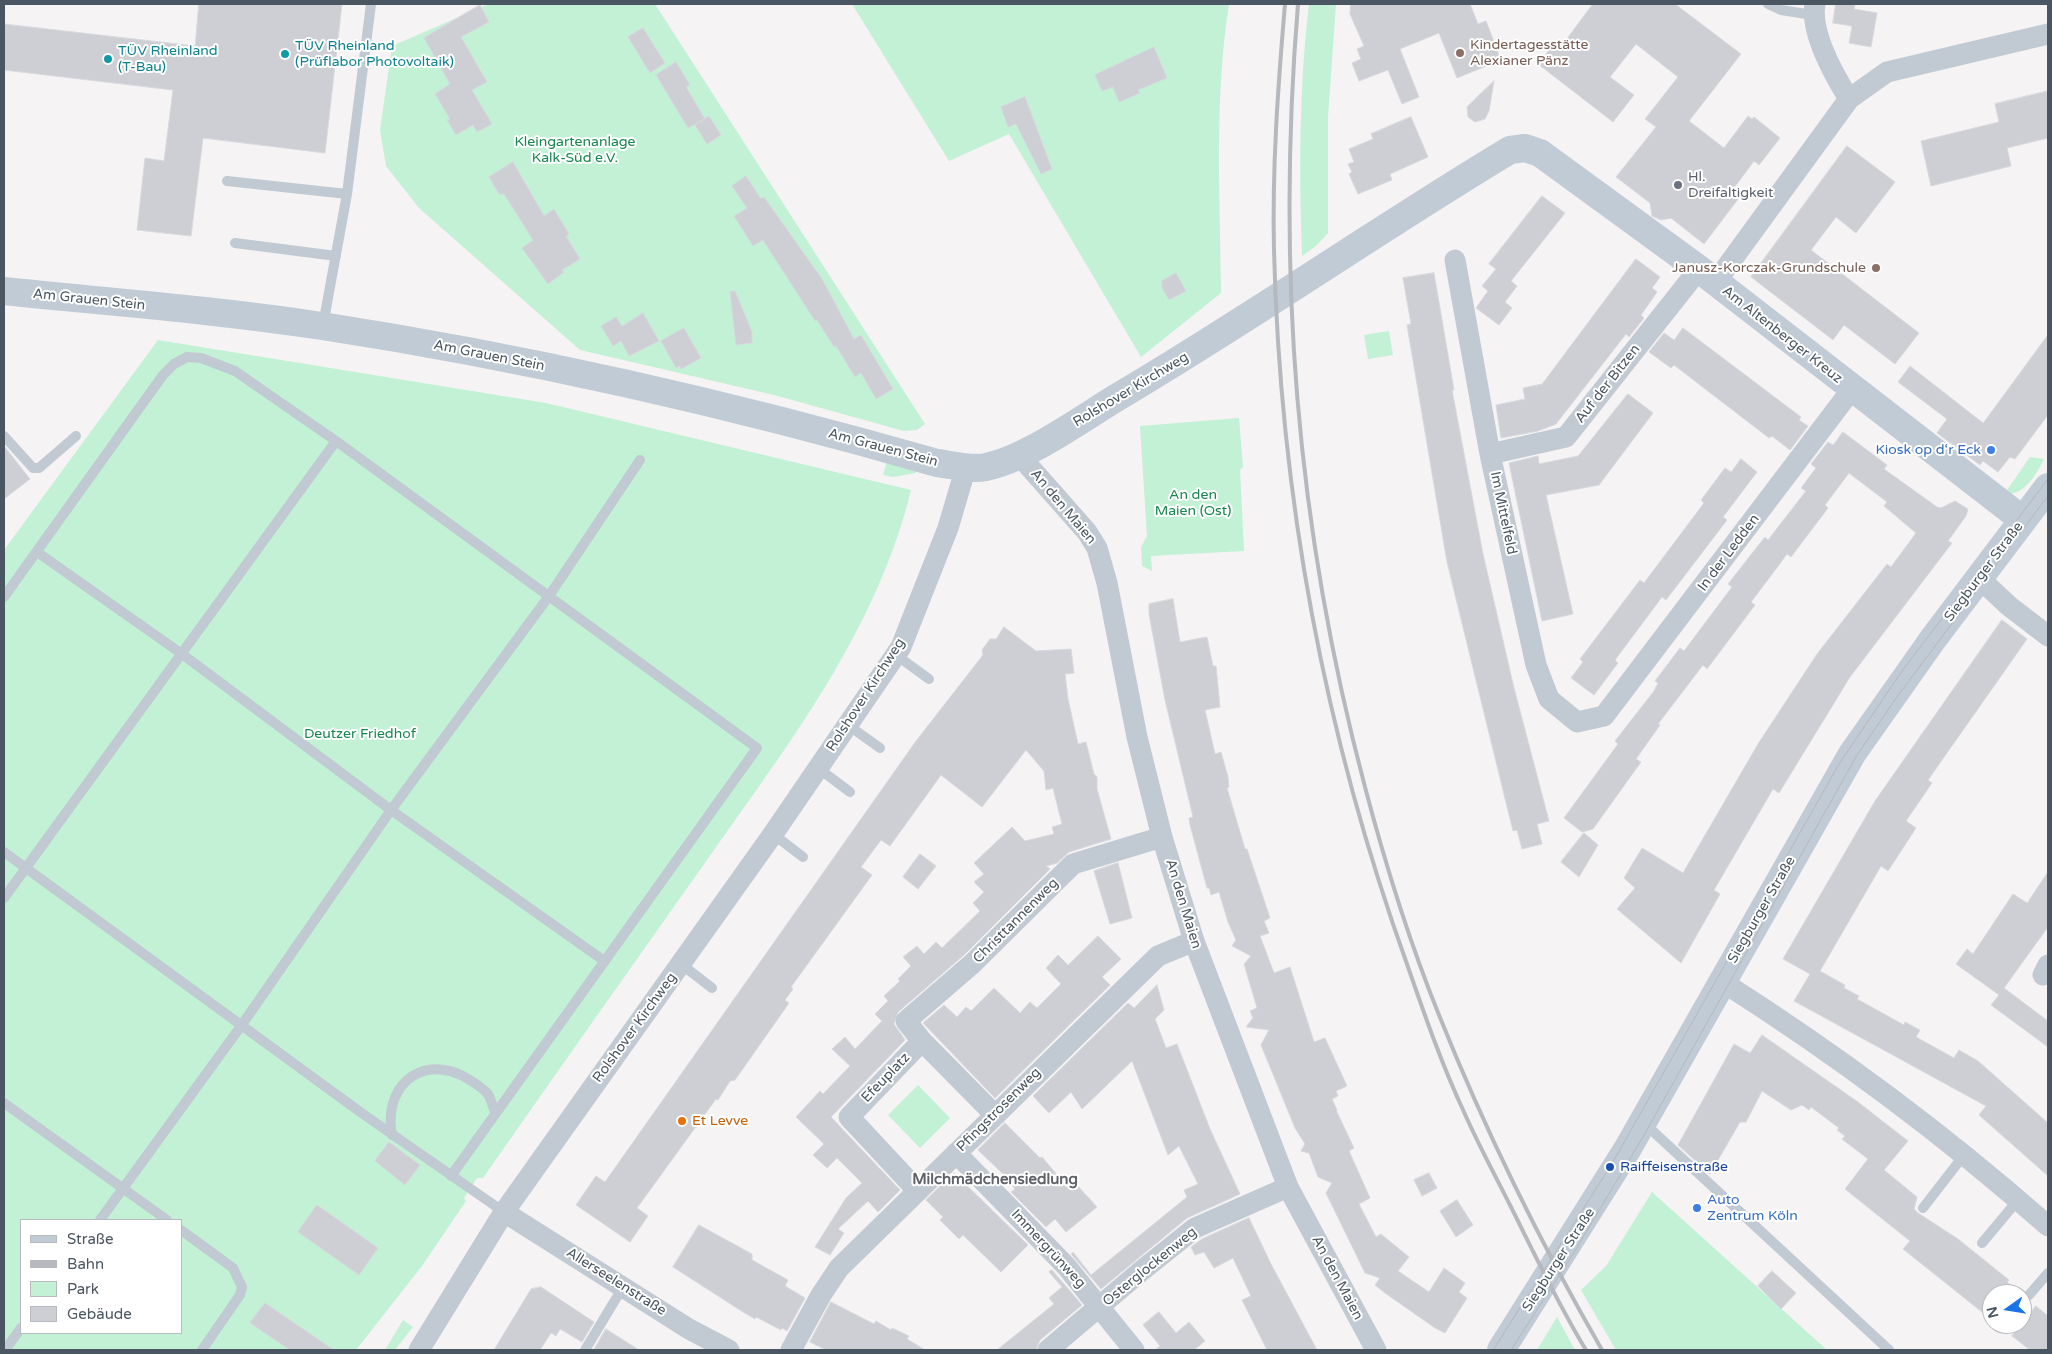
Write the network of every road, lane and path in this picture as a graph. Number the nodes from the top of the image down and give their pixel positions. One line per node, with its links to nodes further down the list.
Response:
1 (371, 4): 8 (lane)
2 (1768, 4): 3 (lane)
3 (1814, 10): 5 (street)
4 (2048, 34): 5 (street, Auf der Bitzen)
5 (1850, 99): 12 (street, Auf der Bitzen)
6 (1510, 150): 12 (street, Am Altenberger Kreuz); 20 (street, Rolshover Kirchweg)
7 (226, 181): 8 (lane)
8 (347, 194): 10 (lane)
9 (235, 243): 10 (lane)
10 (336, 256): 14 (lane)
11 (1455, 260): 19 (street, Im Mittelfeld)
12 (1707, 276): 15 (street, Am Altenberger Kreuz); 19 (street, Auf der Bitzen)
13 (4, 291): 14 (street, Am Grauen Stein)
14 (323, 326): 22 (street, Am Grauen Stein)
15 (1852, 389): 24 (street, Am Altenberger Kreuz); 33 (street, In der Ledden)
16 (4, 436): 17 (lane)
17 (76, 436)
18 (336, 441): 25 (lane); 27 (lane); 30 (lane)
19 (1490, 454): 33 (street, Im Mittelfeld)
20 (1019, 455): 22 (street, Rolshover Kirchweg); 40 (street, An den Maien)
21 (640, 460): 27 (lane)
22 (966, 467): 31 (street, Rolshover Kirchweg)
23 (2048, 487): 24 (street, Siegburger Straße)
24 (2023, 520): 26 (street, Siegburger Straße)
25 (37, 552): 28 (lane); 30 (lane)
26 (1979, 578): 29 (street); 48 (street, Siegburger Straße)
27 (549, 596): 38 (lane); 46 (lane)
28 (4, 597)
29 (2048, 636)
30 (182, 654): 38 (lane); 43 (lane)
31 (896, 655): 32 (lane); 34 (street, Rolshover Kirchweg)
32 (929, 679)
33 (1604, 716)
34 (848, 725): 35 (lane); 36 (street, Rolshover Kirchweg)
35 (880, 748)
36 (818, 768): 37 (lane); 39 (street, Rolshover Kirchweg)
37 (850, 792)
38 (390, 810): 46 (lane); 50 (lane)
39 (772, 834): 42 (lane); 47 (street, Rolshover Kirchweg)
40 (1162, 837): 45 (street, An den Maien); 51 (street, Christtannenweg)
41 (4, 852): 43 (lane)
42 (803, 857)
43 (26, 868): 44 (lane); 50 (lane)
44 (4, 898)
45 (1194, 941): 54 (street, Pfingstrosenweg); 60 (street, An den Maien)
46 (603, 960): 53 (lane)
47 (681, 964): 49 (lane); 65 (street, Rolshover Kirchweg)
48 (1721, 981): 55 (street, Siegburger Straße); 58 (street)
49 (712, 988)
50 (241, 1026): 56 (lane); 61 (lane)
51 (922, 1041): 54 (street, Efeuplatz); 62 (street, Efeuplatz)
52 (4, 1104): 61 (lane)
53 (495, 1112): 56 (lane); 59 (lane)
54 (994, 1115): 57 (street, Pfingstrosenweg)
55 (1643, 1122): 85 (street, Siegburger Straße); 86 (lane)
56 (392, 1135): 59 (lane)
57 (956, 1153): 62 (street, Pfingstrosenweg); 74 (street, Immergrünweg)
58 (1964, 1155): 63 (street); 64 (lane)
59 (451, 1176): 65 (lane)
60 (1288, 1187): 74 (street, Osterglockenweg); 84 (street, An den Maien)
61 (122, 1188): 66 (lane); 67 (lane)
62 (917, 1190): 81 (street, Pfingstrosenweg)
63 (2018, 1200): 68 (street); 70 (lane)
64 (1923, 1208)
65 (504, 1212): 72 (street, Allerseelenstraße); 79 (street, Rolshover Kirchweg)
66 (101, 1219)
67 (166, 1219)
68 (2048, 1226)
69 (182, 1231): 78 (lane)
70 (1982, 1243)
71 (2048, 1273): 73 (lane)
72 (623, 1287): 76 (street, Allerseelenstraße); 80 (lane)
73 (2032, 1292)
74 (1100, 1308): 82 (street, Osterglockenweg); 83 (street, Immergrünweg)
75 (20, 1329): 77 (lane)
76 (720, 1348)
77 (5, 1350)
78 (202, 1350)
79 (419, 1350)
80 (585, 1350)
81 (791, 1350)
82 (1048, 1350)
83 (1134, 1350)
84 (1376, 1350)
85 (1502, 1350)
86 (1889, 1350)

